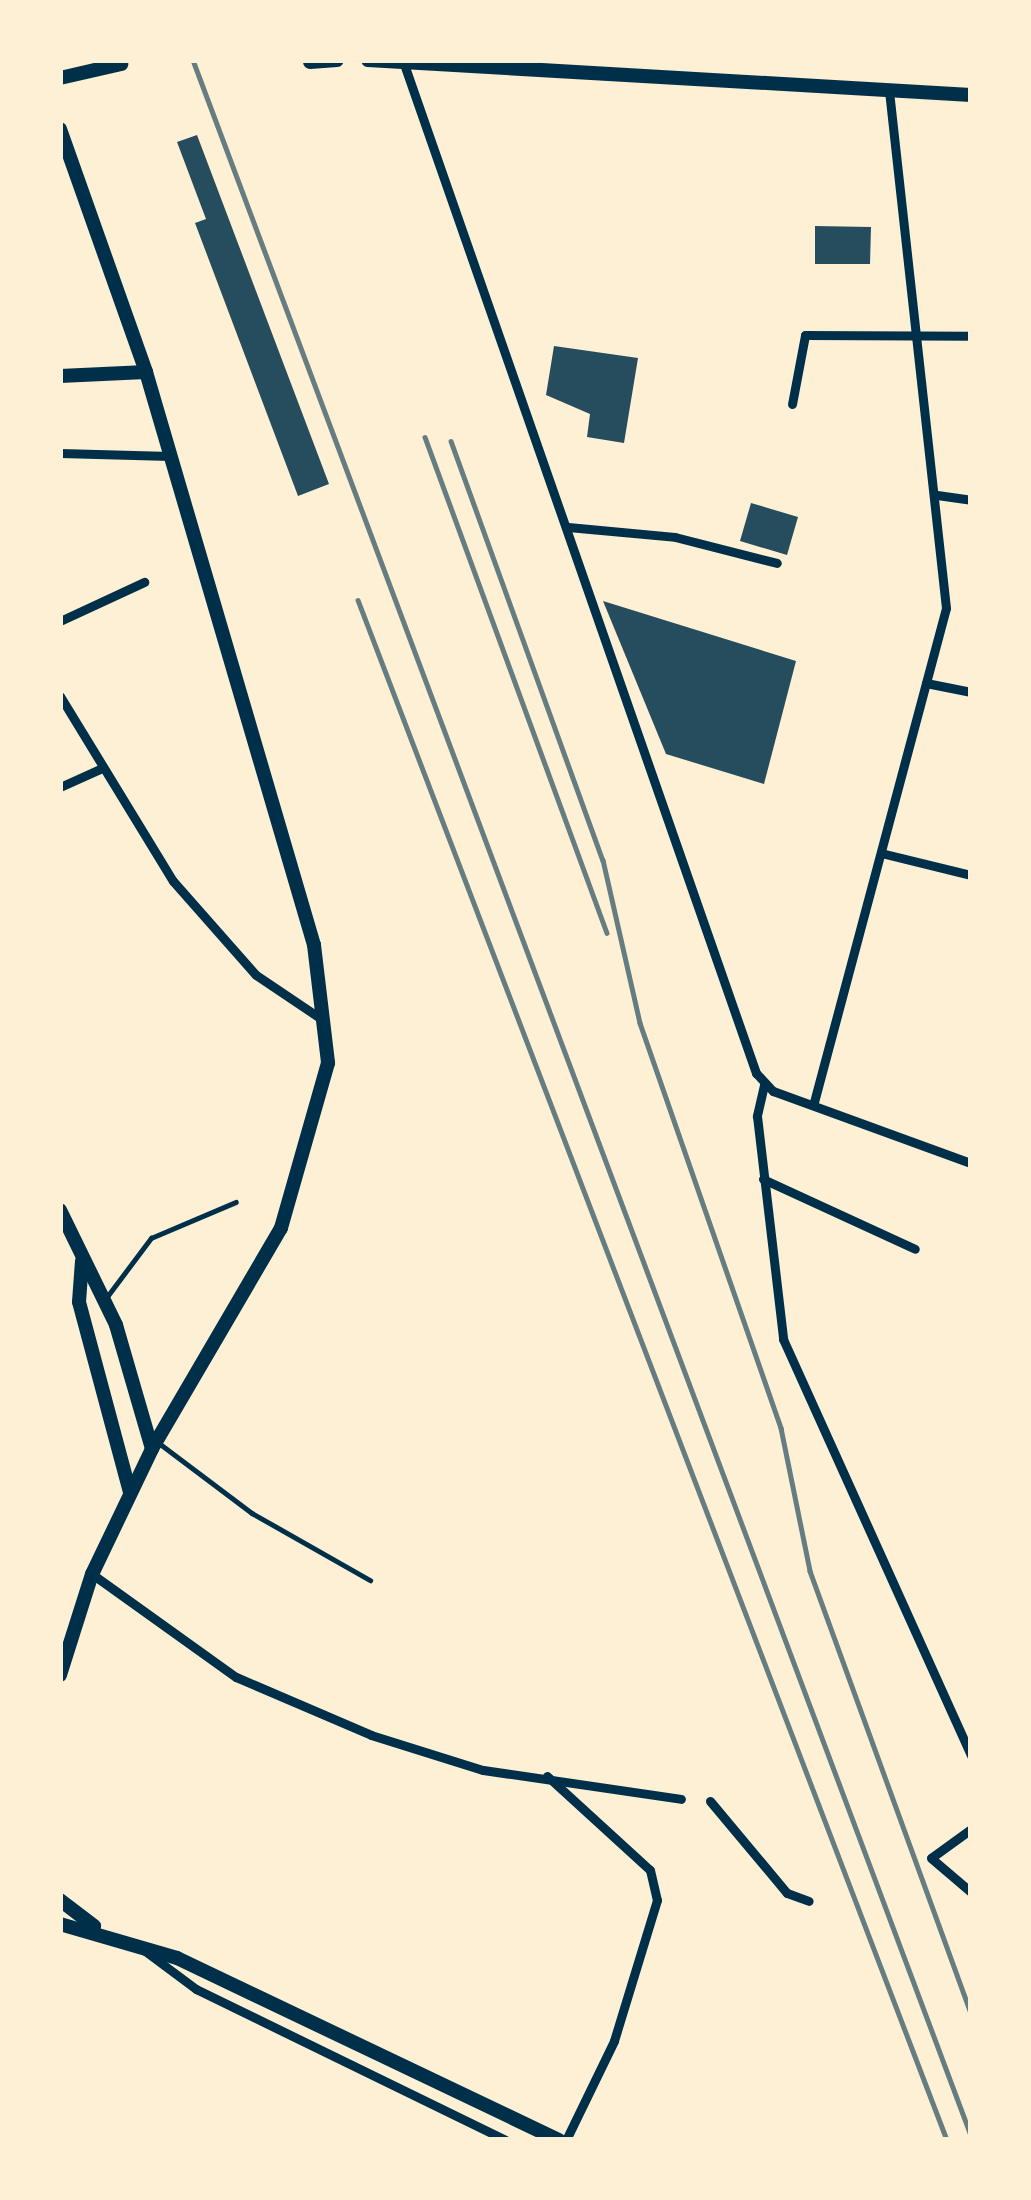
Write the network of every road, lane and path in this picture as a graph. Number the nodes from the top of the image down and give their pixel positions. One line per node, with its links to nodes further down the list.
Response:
1 (337, 60): 3 (main road)
2 (371, 60): 5 (main road)
3 (310, 62)
4 (121, 64): 7 (main road)
5 (404, 64): 6 (main road); 21 (street)
6 (487, 64): 8 (main road)
7 (60, 78)
8 (889, 91): 9 (main road); 12 (street)
9 (971, 95)
10 (60, 129): 11 (main road)
11 (63, 146): 14 (main road)
12 (918, 336): 13 (street); 16 (street); 19 (street)
13 (971, 336)
14 (146, 373): 15 (main road); 18 (main road)
15 (60, 376)
16 (792, 404)
17 (60, 453): 18 (street)
18 (170, 456): 32 (main road)
19 (937, 495): 20 (street); 25 (street)
20 (971, 500)
21 (568, 527): 22 (street); 33 (street)
22 (777, 563)
23 (144, 582): 24 (street)
24 (60, 621)
25 (926, 683): 26 (street); 30 (street)
26 (971, 692)
27 (60, 696): 28 (street)
28 (102, 768): 29 (street); 32 (street)
29 (60, 787)
30 (880, 853): 31 (street); 34 (street)
31 (971, 875)
32 (323, 1020): 42 (main road)
33 (764, 1085): 34 (street); 36 (street)
34 (814, 1102): 35 (street)
35 (971, 1163)
36 (763, 1179): 39 (street); 47 (street)
37 (236, 1202): 41 (lane)
38 (60, 1210): 40 (main road)
39 (915, 1249)
40 (82, 1256): 41 (main road); 43 (main road)
41 (104, 1302): 42 (main road)
42 (154, 1445): 43 (main road); 45 (lane)
43 (130, 1493): 44 (main road)
44 (92, 1574): 46 (main road); 48 (street)
45 (370, 1580)
46 (60, 1676)
47 (971, 1756)
48 (547, 1776): 49 (street); 60 (street)
49 (681, 1799)
50 (710, 1801): 53 (street)
51 (971, 1829): 52 (street)
52 (971, 1892)
53 (809, 1900)
54 (60, 1901): 55 (main road); 57 (main road)
55 (60, 1915)
56 (60, 1924): 57 (main road)
57 (98, 1929): 58 (main road)
58 (136, 1943): 59 (street); 60 (main road)
59 (505, 2140)
60 (562, 2140)

